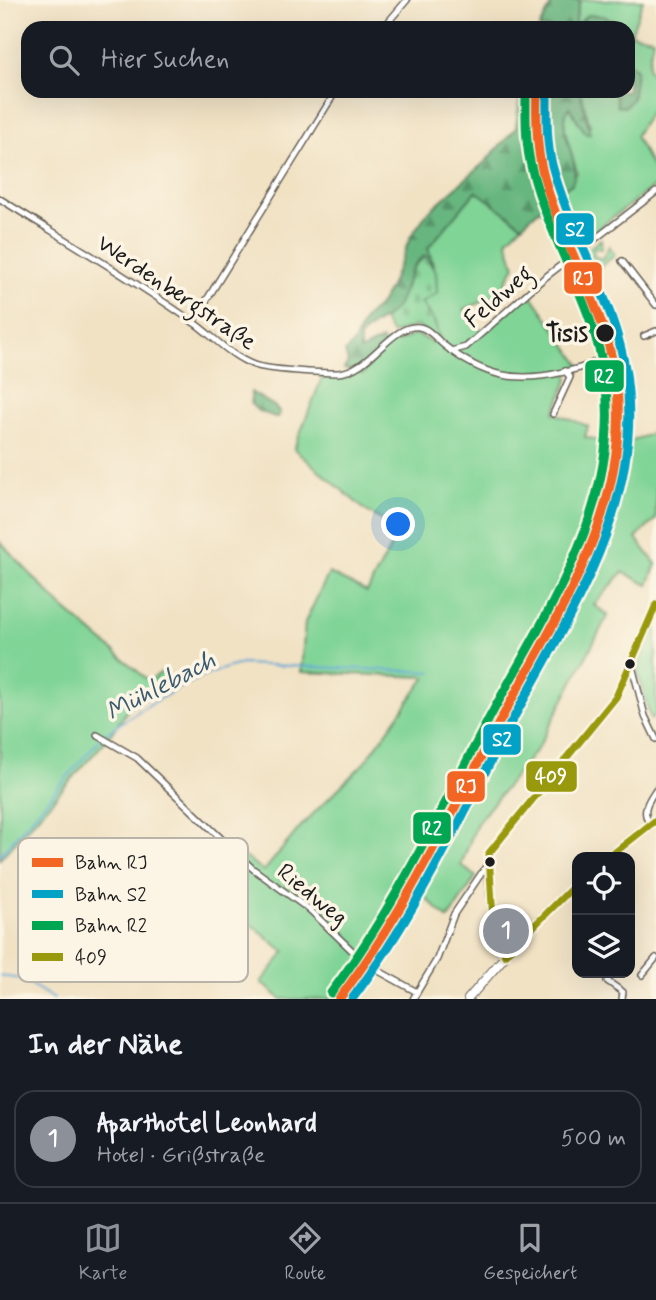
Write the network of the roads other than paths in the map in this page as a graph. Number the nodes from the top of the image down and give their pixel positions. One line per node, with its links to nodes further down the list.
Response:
1 (407, 0): 2 (street)
2 (389, 21)
3 (332, 98): 9 (street)
4 (656, 192): 12 (street, Feldweg)
5 (0, 199): 9 (street, Werdenbergstraße)
6 (622, 261): 8 (street)
7 (576, 290): 15 (street)
8 (656, 305)
9 (193, 322): 13 (street, Werdenbergstraße)
10 (656, 331): 11 (street)
11 (644, 336)
12 (461, 349): 13 (street, Feldweg); 14 (street, Feldweg)
13 (451, 351): 14 (street)
14 (462, 359): 15 (street)
15 (565, 371): 16 (street)
16 (553, 414)
17 (656, 605): 18 (street)
18 (632, 666): 20 (street); 26 (street)
19 (100, 736): 23 (street, Riedweg)
20 (656, 739)
21 (656, 789): 22 (street)
22 (653, 822): 24 (main road)
23 (221, 838)
24 (615, 852)
25 (248, 863): 32 (street, Riedweg)
26 (487, 865): 28 (street); 32 (street)
27 (572, 888): 28 (main road)
28 (505, 955): 34 (main road)
29 (656, 958): 30 (street)
30 (642, 975)
31 (608, 978): 35 (street)
32 (417, 992): 33 (street)
33 (413, 999)
34 (468, 999)
35 (622, 999)

